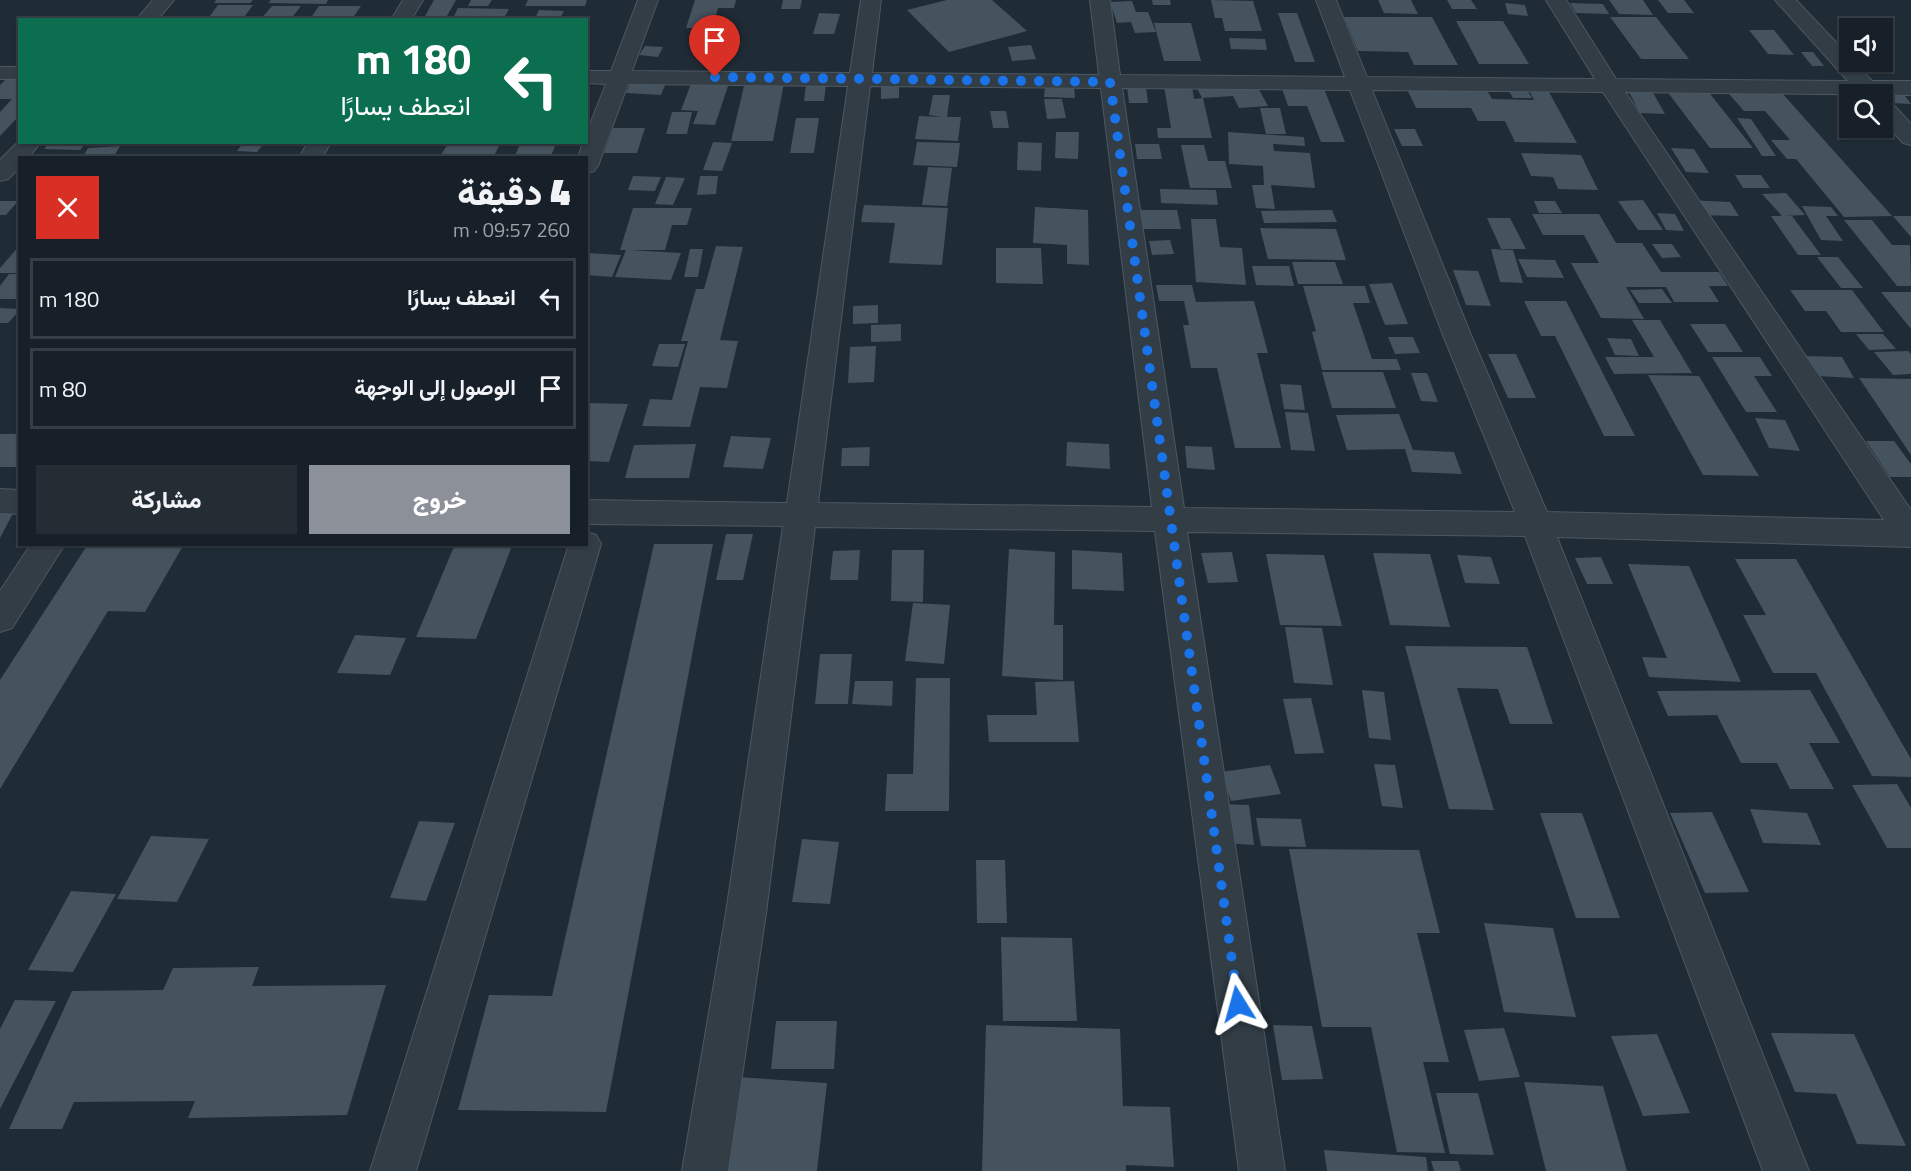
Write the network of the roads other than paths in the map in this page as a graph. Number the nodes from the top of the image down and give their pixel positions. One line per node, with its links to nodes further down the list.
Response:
1 (164, 0): 9 (street)
2 (413, 0): 10 (street)
3 (648, 0): 14 (street)
4 (870, 0): 15 (street)
5 (1101, 0): 16 (street)
6 (1326, 0): 17 (street)
7 (1556, 0): 19 (street)
8 (1785, 0): 18 (street)
9 (148, 18)
10 (402, 18)
11 (0, 73): 12 (street)
12 (18, 73)
13 (588, 76): 14 (street)
14 (621, 77): 15 (street); 26 (street)
15 (859, 80): 16 (street); 30 (street)
16 (1110, 82): 17 (street); 31 (street)
17 (1359, 84): 19 (street); 32 (street)
18 (1863, 84)
19 (1610, 86): 22 (street); 34 (street)
20 (1911, 88): 21 (street)
21 (1893, 89)
22 (1839, 90)
23 (1893, 118): 24 (street)
24 (1911, 138)
25 (28, 144): 27 (street)
26 (588, 161)
27 (0, 174)
28 (0, 501): 29 (street)
29 (18, 502)
30 (799, 515): 31 (street); 33 (street); 39 (street)
31 (1171, 520): 32 (street); 40 (street)
32 (1536, 524): 34 (street); 41 (street)
33 (588, 526)
34 (1911, 534)
35 (48, 546): 37 (street)
36 (582, 546): 38 (street)
37 (0, 618)
38 (393, 1171)
39 (705, 1171)
40 (1262, 1171)
41 (1786, 1171)

